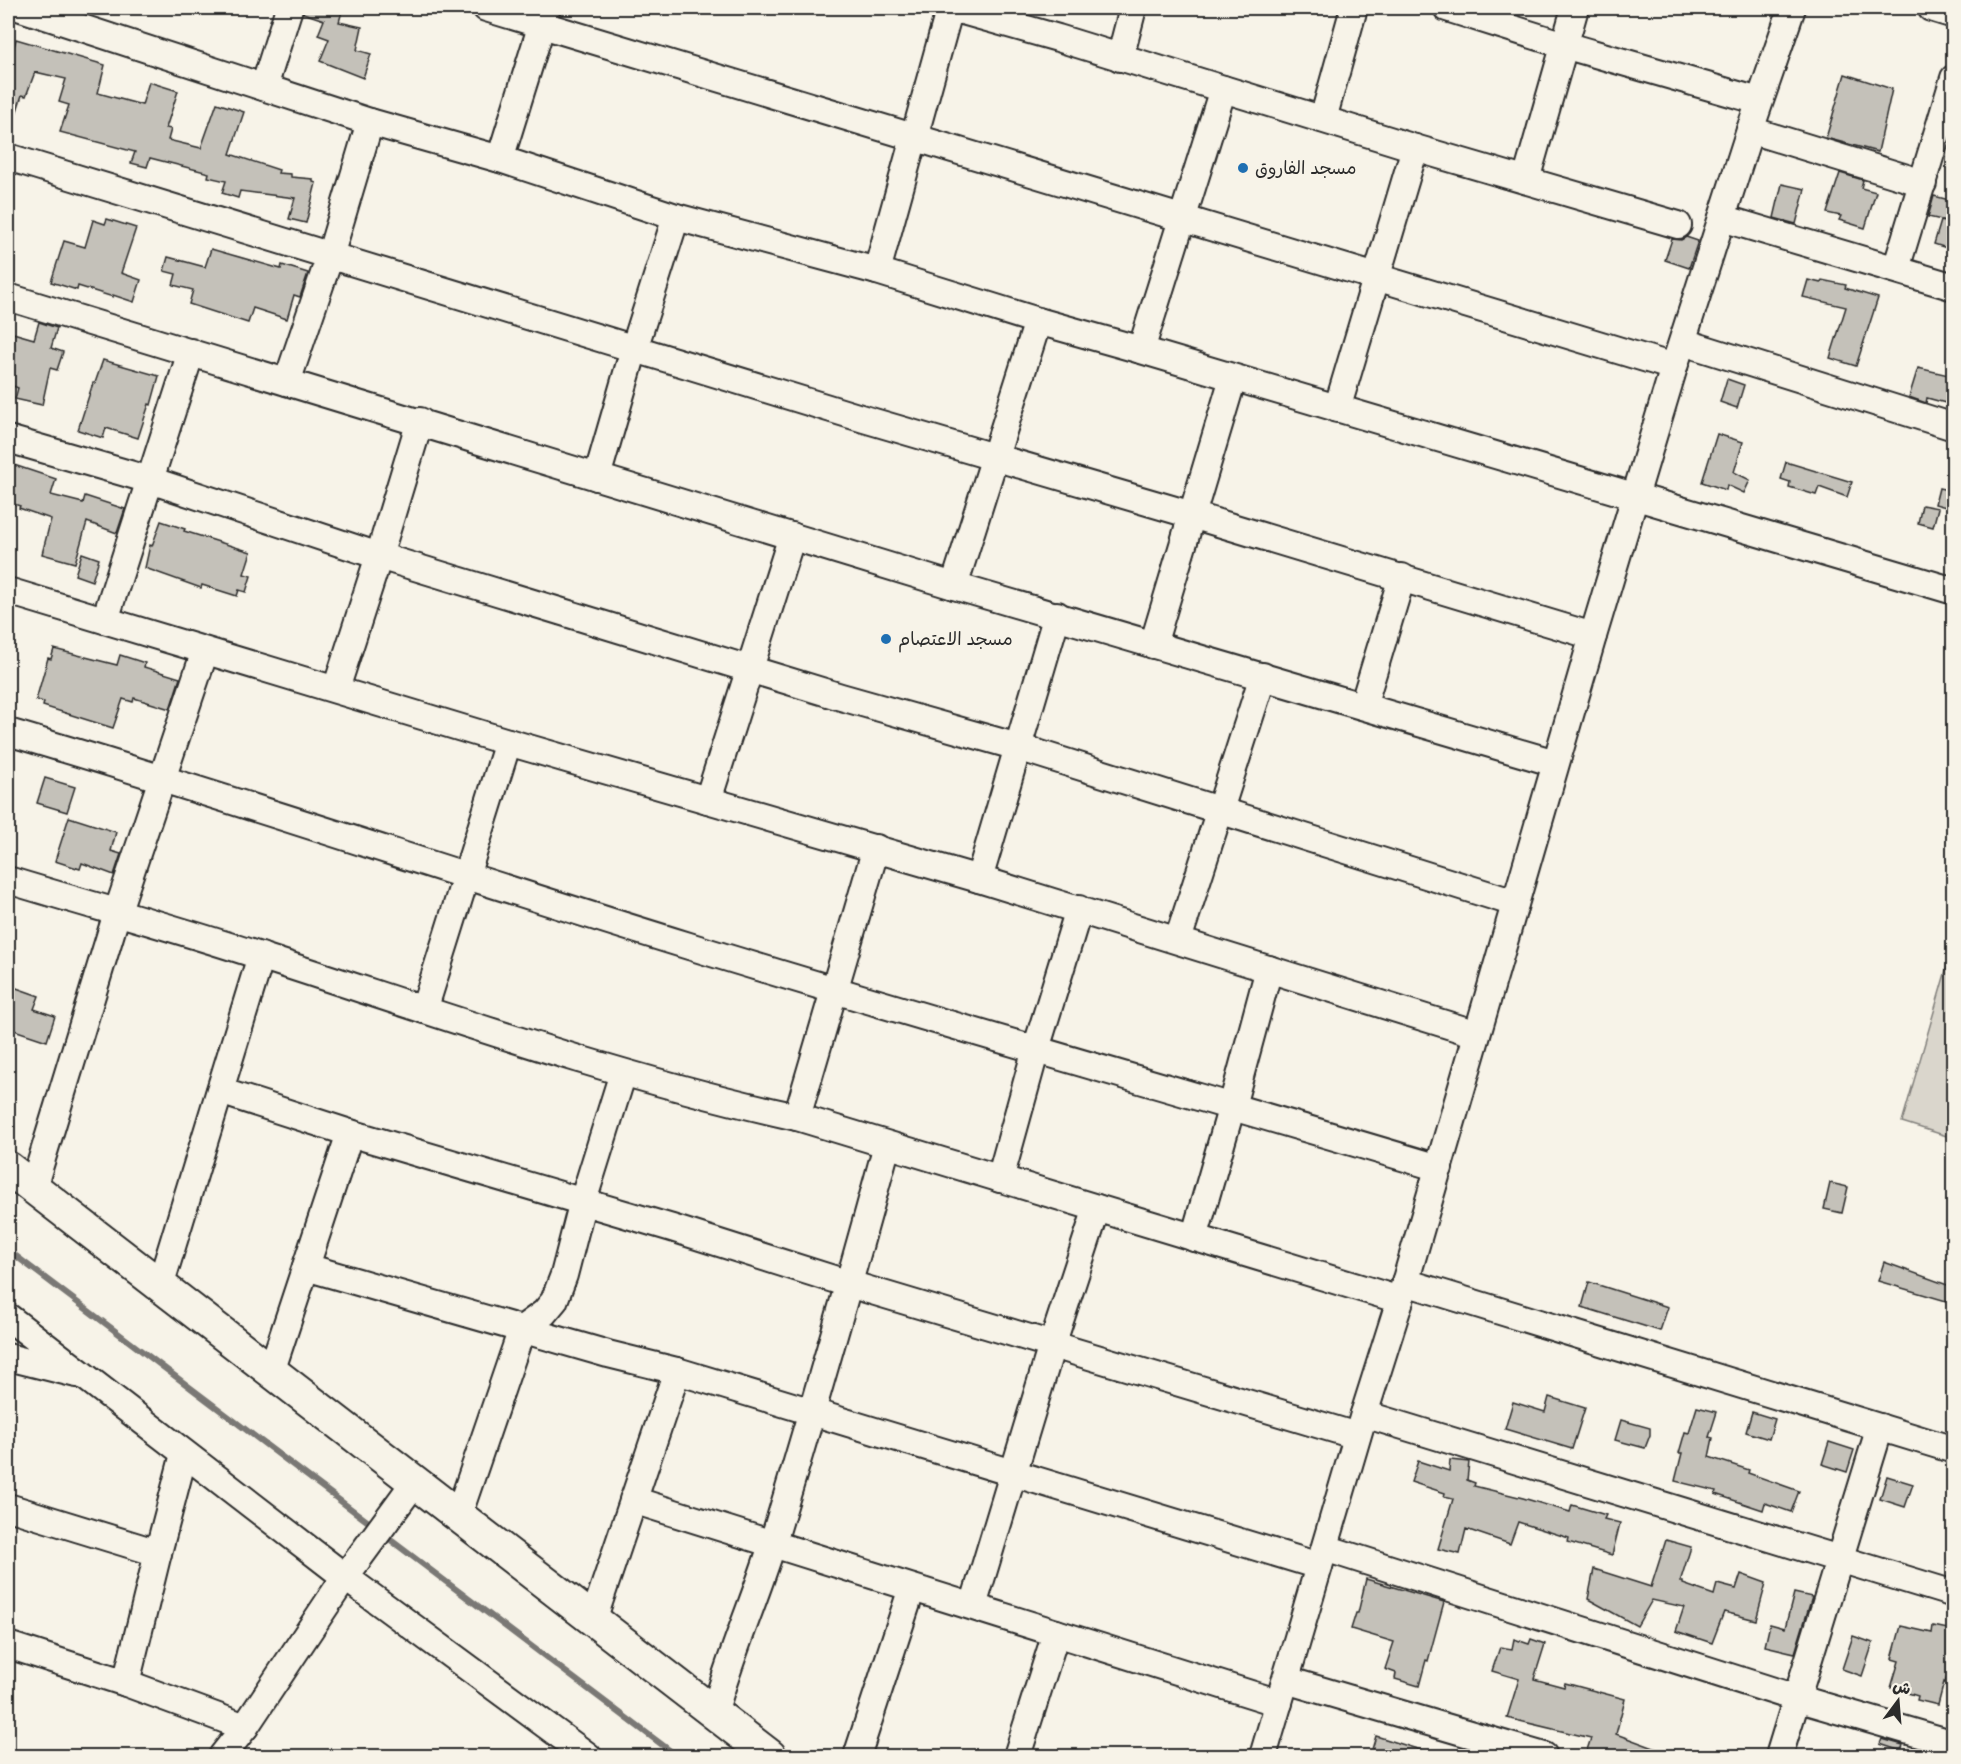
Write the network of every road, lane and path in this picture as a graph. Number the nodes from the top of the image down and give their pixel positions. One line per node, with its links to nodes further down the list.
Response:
1 (21, 8): 16 (street)
2 (289, 8): 16 (street)
3 (486, 8): 12 (street)
4 (951, 8): 14 (street); 22 (street)
5 (1133, 8): 14 (street)
6 (1354, 8): 19 (street)
7 (1446, 8): 13 (street)
8 (1575, 8): 13 (street)
9 (1792, 8): 18 (street)
10 (1931, 8): 11 (street)
11 (1953, 15)
12 (545, 16): 22 (street); 25 (street)
13 (1564, 45): 18 (street); 26 (street)
14 (1120, 58): 17 (street)
15 (1953, 78): 27 (street)
16 (264, 87): 20 (street)
17 (1223, 89): 19 (street); 29 (street)
18 (1759, 101): 21 (street)
19 (1323, 119): 23 (street)
20 (370, 122): 25 (street); 32 (street)
21 (1749, 130): 27 (street); 30 (street)
22 (915, 137): 29 (street); 34 (street)
23 (1415, 148): 26 (street); 35 (street)
24 (8, 157): 32 (street)
25 (500, 159): 28 (street)
26 (1526, 180): 31 (street)
27 (1923, 183): 33 (street)
28 (676, 218): 34 (street); 40 (street)
29 (1182, 218): 35 (street); 41 (street)
30 (1722, 218): 33 (street); 39 (street)
31 (1678, 225)
32 (330, 256): 40 (street); 45 (street)
33 (1896, 269): 36 (street)
34 (877, 271): 38 (street)
35 (1376, 278): 43 (street); 46 (street)
36 (1953, 287)
37 (8, 297): 42 (street)
38 (1038, 321): 41 (street); 50 (street)
39 (1683, 342): 43 (street); 48 (street)
40 (634, 349): 50 (street); 51 (street)
41 (1141, 350): 44 (street)
42 (191, 352): 45 (street); 52 (street)
43 (1674, 367): 53 (street)
44 (1233, 378): 46 (street); 54 (street)
45 (287, 382): 47 (street)
46 (1337, 409): 53 (street)
47 (420, 422): 51 (street); 56 (street)
48 (1953, 427)
49 (8, 439): 52 (street)
50 (995, 458): 54 (street); 58 (street)
51 (597, 477): 55 (street)
52 (150, 480): 56 (street); 62 (street)
53 (1636, 496): 60 (street); 63 (street)
54 (1192, 514): 57 (street); 64 (street)
55 (792, 537): 58 (street); 66 (street)
56 (379, 556): 66 (street); 68 (street)
57 (1402, 578): 63 (street); 69 (street)
58 (954, 586): 61 (street)
59 (8, 591): 62 (street)
60 (1953, 591)
61 (1057, 615): 64 (street); 72 (street)
62 (105, 620): 65 (street)
63 (1593, 636): 73 (street)
64 (1153, 645): 67 (street)
65 (205, 651): 68 (street); 74 (street)
66 (750, 668): 72 (street); 75 (street)
67 (1263, 676): 69 (street); 76 (street)
68 (336, 689): 71 (street)
69 (1363, 706): 73 (street)
70 (8, 732): 74 (street)
71 (508, 742): 75 (street); 78 (street)
72 (1018, 747): 76 (street); 79 (street)
73 (1555, 763): 81 (street)
74 (162, 777): 78 (street); 83 (street)
75 (708, 800): 77 (street)
76 (1221, 810): 81 (street); 84 (street)
77 (876, 848): 79 (street); 87 (street)
78 (467, 877): 87 (street); 88 (street)
79 (979, 879): 82 (street)
80 (8, 880): 83 (street)
81 (1515, 903): 89 (street)
82 (1078, 909): 84 (street); 90 (street)
83 (117, 913): 85 (street); 100 (street)
84 (1178, 940): 86 (street)
85 (261, 956): 88 (street); 92 (street)
86 (1269, 969): 89 (street); 93 (street)
87 (834, 989): 90 (street); 94 (street)
88 (424, 1010): 91 (street)
89 (1477, 1034): 98 (street)
90 (1036, 1049): 93 (street); 99 (street)
91 (623, 1073): 94 (street); 101 (street)
92 (220, 1091): 95 (street); 106 (street)
93 (1232, 1106): 98 (street); 103 (street)
94 (796, 1118): 96 (street)
95 (350, 1132): 101 (street); 104 (street)
96 (887, 1145): 99 (street); 105 (street)
97 (8, 1168): 100 (main road)
98 (1439, 1168): 107 (street)
99 (1000, 1179): 102 (street)
100 (33, 1188): 106 (main road)
101 (583, 1201): 105 (street); 109 (street)
102 (1097, 1208): 103 (street); 110 (street)
103 (1194, 1238): 107 (street)
104 (306, 1267): 109 (street); 113 (street)
105 (849, 1284): 110 (street); 115 (street)
106 (160, 1286): 113 (main road)
107 (1403, 1291): 116 (street); 117 (street)
108 (8, 1317): 114 (street)
109 (522, 1329): 112 (street); 124 (street)
110 (1052, 1345): 116 (street); 120 (street)
111 (8, 1357): 114 (street)
112 (677, 1371): 115 (street); 122 (street)
113 (271, 1372): 121 (main road)
114 (85, 1376): 119 (street)
115 (811, 1411): 120 (street); 125 (street)
116 (1360, 1425): 127 (street); 128 (street)
117 (1880, 1427): 118 (street); 128 (street)
118 (1953, 1450)
119 (184, 1454): 126 (street); 129 (street)
120 (1014, 1473): 127 (street); 132 (street)
121 (414, 1483): 124 (main road); 129 (street)
122 (633, 1500): 125 (street); 133 (street)
123 (8, 1507): 126 (street)
124 (458, 1516): 133 (main road)
125 (772, 1544): 130 (street); 139 (street)
126 (158, 1553): 136 (street)
127 (1322, 1557): 137 (street); 138 (street)
128 (1839, 1560): 131 (street); 138 (street)
129 (345, 1577): 140 (street); 142 (street)
130 (912, 1588): 132 (street); 146 (street)
131 (1953, 1594)
132 (973, 1606): 134 (street)
133 (593, 1620): 139 (main road)
134 (1056, 1633): 137 (street); 147 (street)
135 (8, 1646): 136 (street)
136 (126, 1683): 140 (street)
137 (1283, 1691): 148 (street); 149 (street)
138 (1796, 1698): 141 (street); 150 (street)
139 (714, 1714): 145 (main road)
140 (244, 1727): 143 (street)
141 (1953, 1744)
142 (559, 1748): 144 (street)
143 (222, 1756)
144 (588, 1756)
145 (770, 1756)
146 (857, 1756)
147 (1017, 1756)
148 (1263, 1756)
149 (1544, 1756)
150 (1779, 1756)

